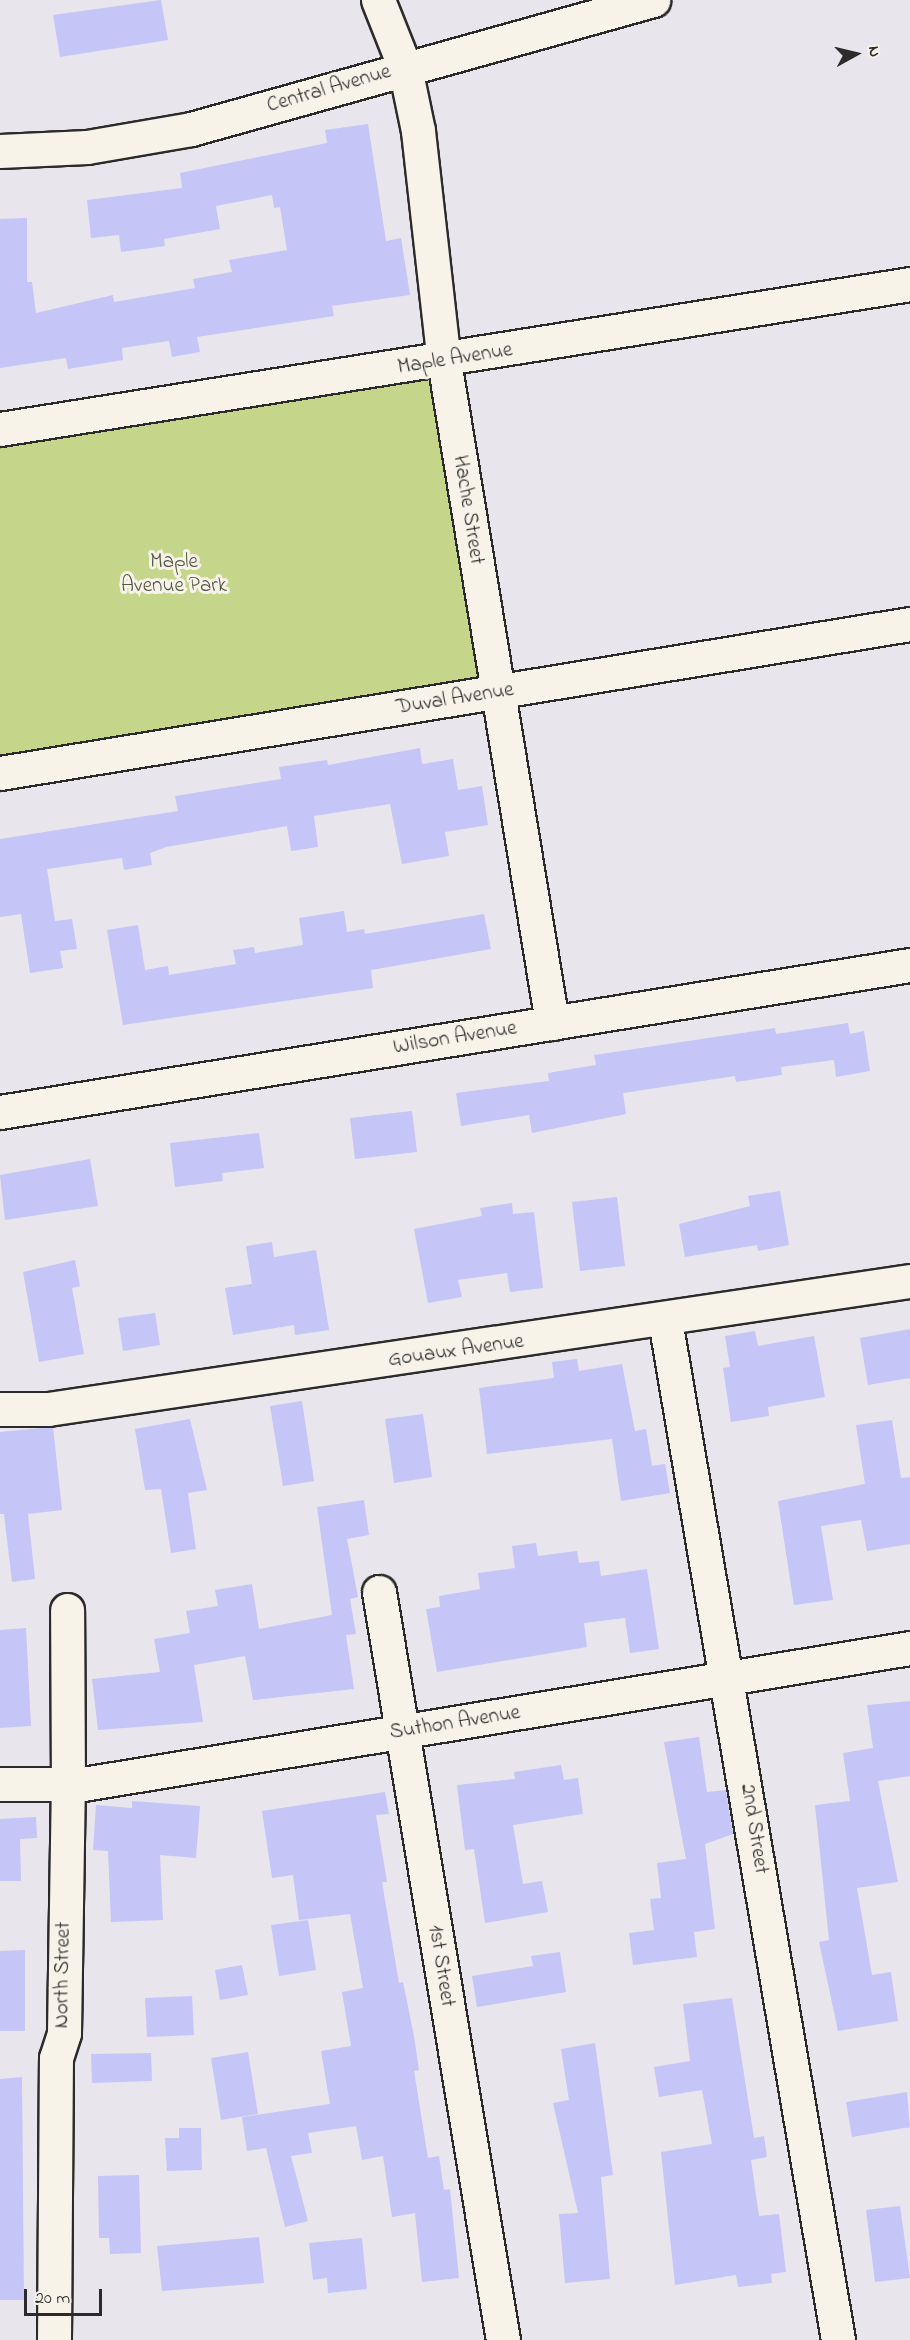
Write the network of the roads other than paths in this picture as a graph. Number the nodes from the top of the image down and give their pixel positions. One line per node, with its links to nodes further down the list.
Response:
1 (378, 0): 3 (street, Hache Street)
2 (653, 0): 3 (street, Central Avenue)
3 (405, 68): 4 (street, Central Avenue); 6 (street, Hache Street)
4 (0, 151)
5 (910, 284): 6 (street, Maple Avenue)
6 (444, 361): 7 (street, Maple Avenue); 9 (street, Hache Street)
7 (0, 429)
8 (910, 624): 9 (street, Duval Avenue)
9 (498, 692): 10 (street, Duval Avenue); 12 (street, Hache Street)
10 (0, 773)
11 (910, 964): 12 (street, Wilson Avenue)
12 (552, 1023): 13 (street, Wilson Avenue)
13 (0, 1112)
14 (910, 1281): 15 (street, Gouaux Avenue)
15 (665, 1320): 16 (street, Gouaux Avenue); 20 (street, 2nd Street)
16 (0, 1409)
17 (379, 1592): 21 (street, 1st Street)
18 (67, 1610): 23 (street, North Street)
19 (910, 1648): 20 (street, Suthon Avenue)
20 (730, 1678): 21 (street, Suthon Avenue); 26 (street, 2nd Street)
21 (402, 1732): 23 (street, Suthon Avenue); 25 (street, 1st Street)
22 (0, 1784): 23 (street, Suthon Avenue)
23 (68, 1785): 24 (street, North Street)
24 (54, 2340)
25 (503, 2340)
26 (838, 2340)

